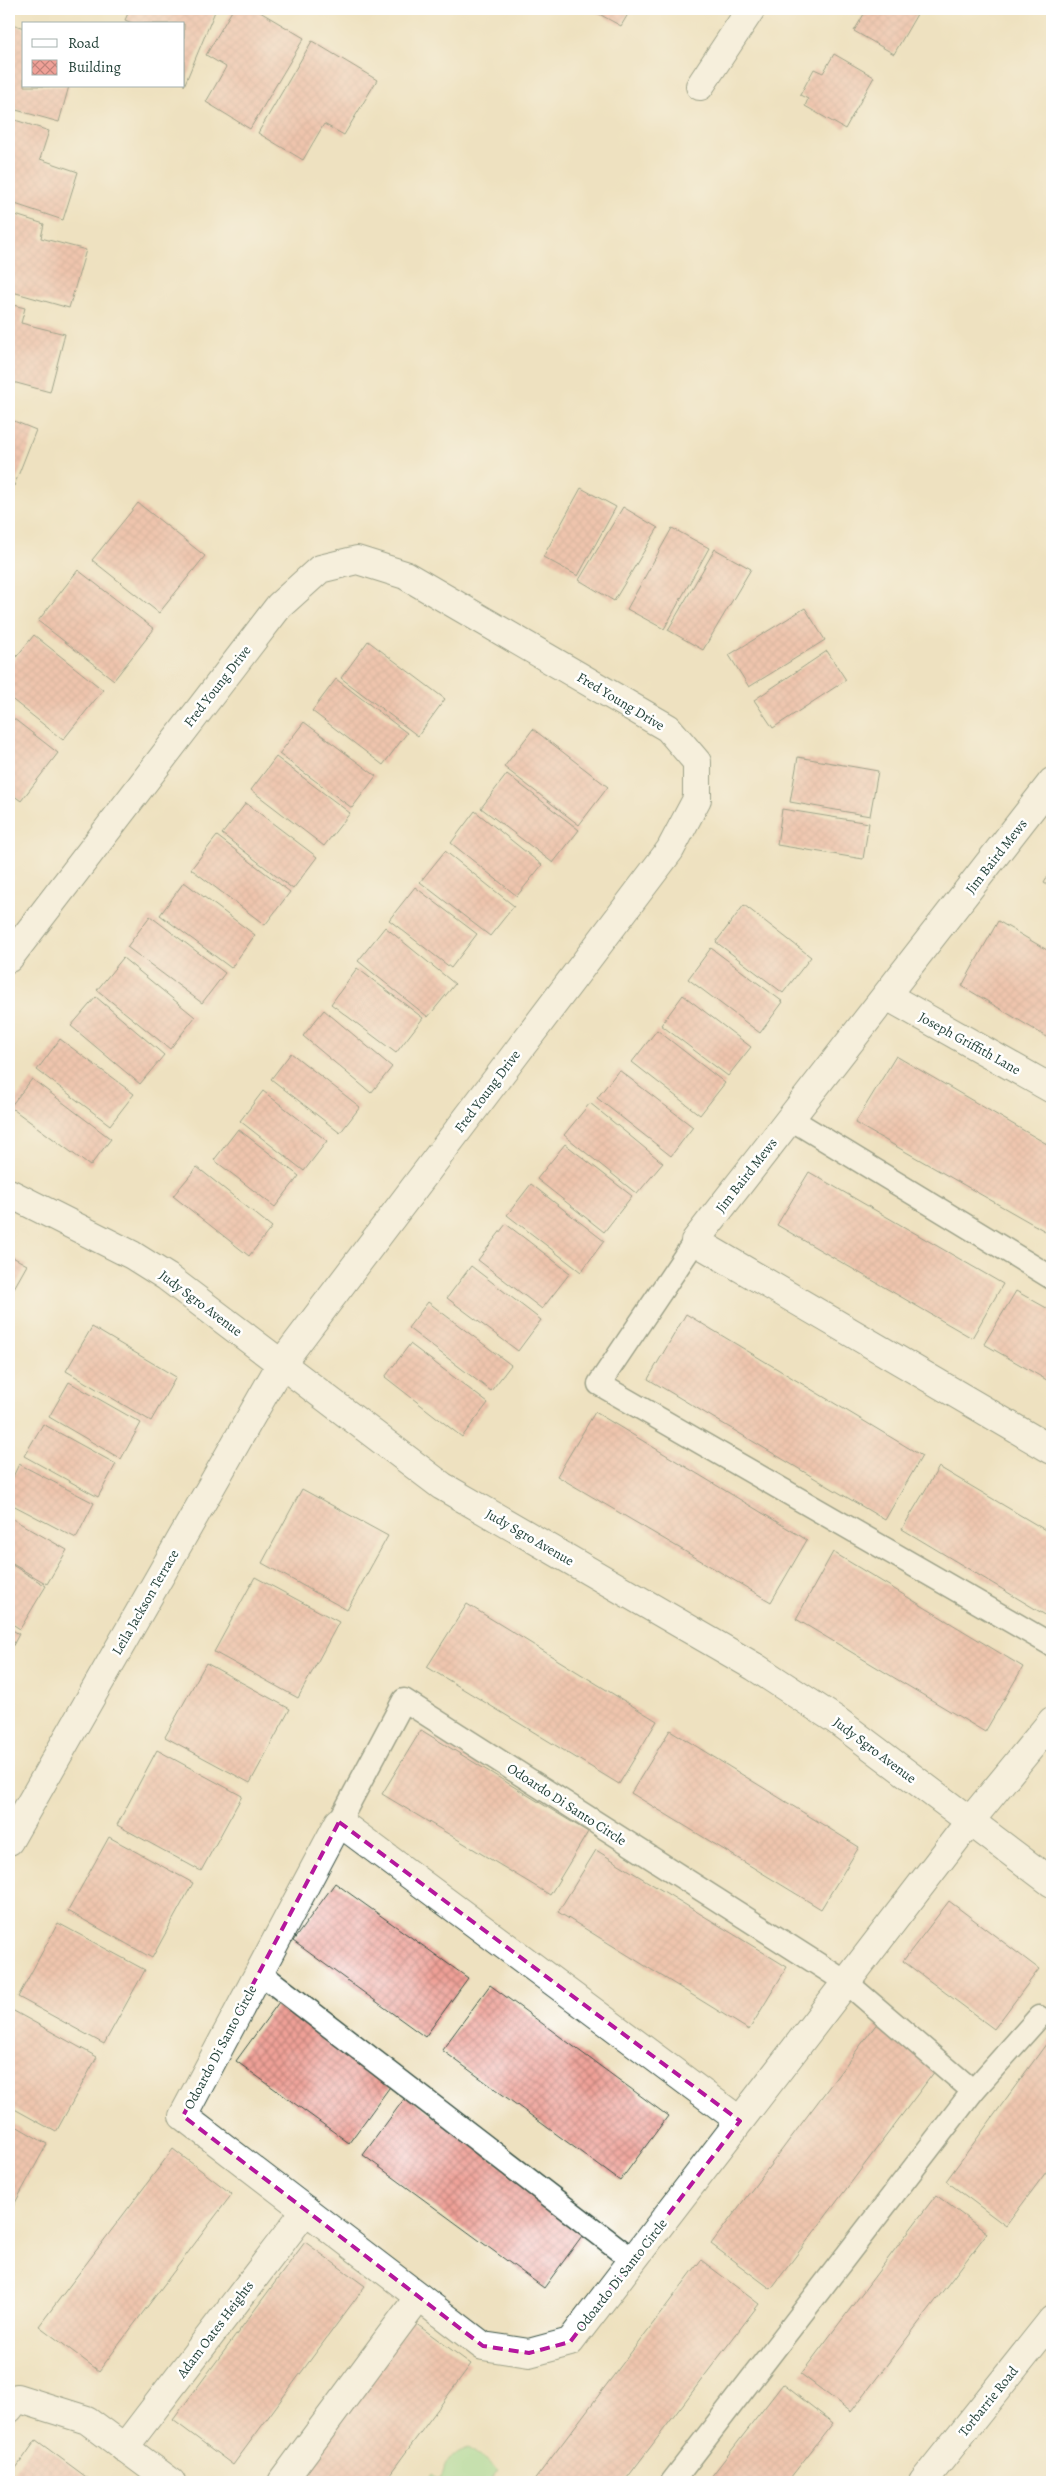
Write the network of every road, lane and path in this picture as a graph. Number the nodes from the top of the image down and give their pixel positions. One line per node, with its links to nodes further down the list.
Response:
1 (750, 9): 2 (street)
2 (700, 86)
3 (1052, 782): 5 (street, Jim Baird Mews)
4 (9, 958): 11 (street, Fred Young Drive)
5 (887, 996): 6 (street, Joseph Griffith Lane); 7 (street, Jim Baird Mews)
6 (1052, 1089)
7 (791, 1119): 9 (street, Jim Baird Mews); 10 (lane)
8 (9, 1193): 11 (street, Judy Sgro Avenue)
9 (695, 1241): 12 (street); 13 (lane)
10 (1052, 1278)
11 (281, 1364): 15 (street, Judy Sgro Avenue); 17 (street, Leila Jackson Terrace)
12 (1052, 1450)
13 (1052, 1645)
14 (1052, 1721): 15 (street)
15 (970, 1820): 18 (street, Judy Sgro Avenue); 20 (street, Odoardo Di Santo Circle)
16 (339, 1822): 19 (street, Odoardo Di Santo Circle); 20 (lane, Odoardo Di Santo Circle); 23 (street)
17 (9, 1841)
18 (1052, 1883)
19 (260, 1972): 24 (street, Odoardo Di Santo Circle); 25 (lane)
20 (846, 1982): 22 (lane); 23 (street, Odoardo Di Santo Circle)
21 (1038, 2017): 22 (lane)
22 (973, 2091): 32 (lane)
23 (740, 2121): 25 (street, Odoardo Di Santo Circle)
24 (306, 2210): 26 (street, Odoardo Di Santo Circle); 29 (street, Adam Oates Heights)
25 (633, 2260): 26 (street, Odoardo Di Santo Circle)
26 (419, 2297): 31 (street)
27 (1052, 2320): 33 (street, Torbarrie Road)
28 (9, 2408): 29 (street)
29 (124, 2448): 30 (street)
30 (171, 2482)
31 (282, 2482)
32 (672, 2482)
33 (923, 2482)

